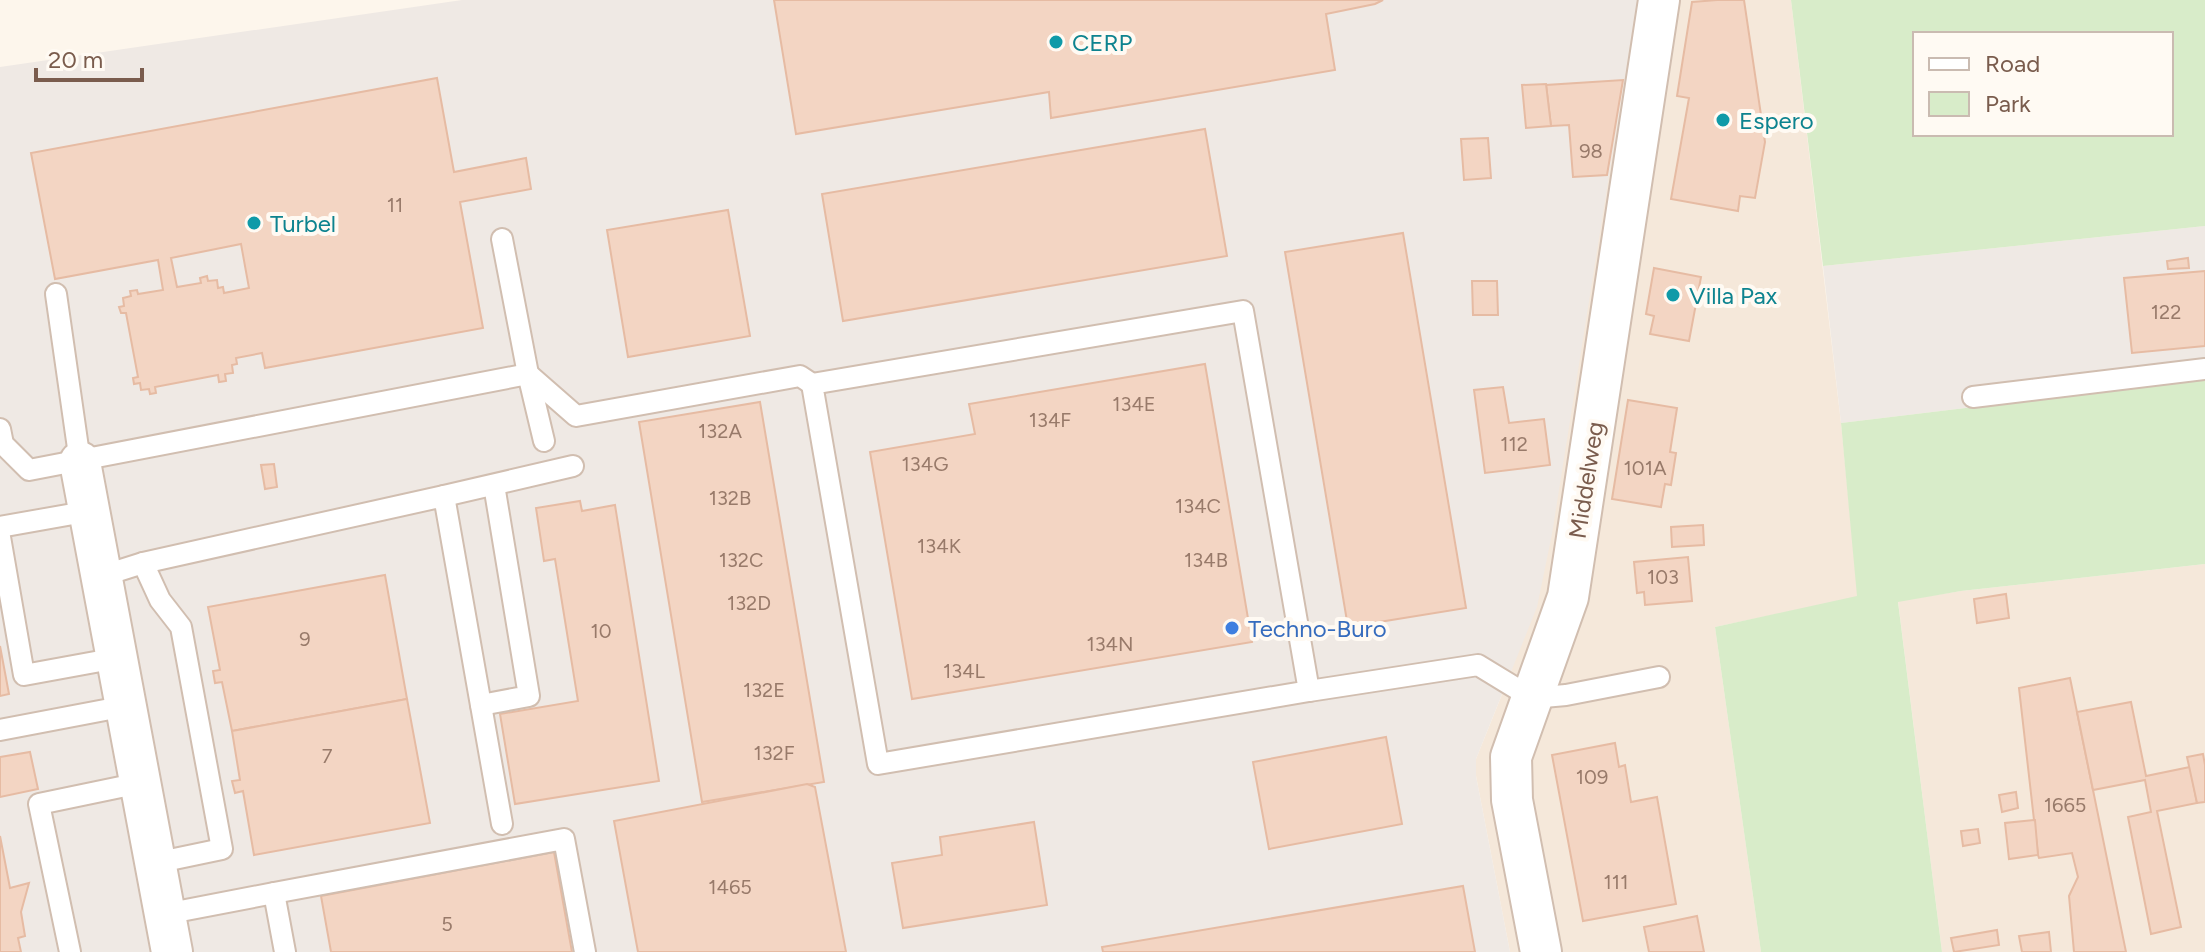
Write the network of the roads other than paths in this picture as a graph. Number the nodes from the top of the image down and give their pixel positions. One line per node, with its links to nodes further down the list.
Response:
1 (1659, 0): 22 (street, Middelweg)
2 (502, 239): 5 (lane)
3 (56, 294): 10 (lane)
4 (2205, 369): 7 (lane)
5 (528, 374): 6 (lane); 9 (lane); 10 (lane)
6 (812, 384): 21 (lane); 21 (lane)
7 (1973, 397)
8 (0, 429): 10 (lane)
9 (544, 441)
10 (80, 462): 14 (street)
11 (573, 466): 12 (lane)
12 (494, 485): 13 (lane); 23 (lane)
13 (444, 496): 17 (lane); 23 (lane)
14 (90, 511): 15 (lane); 18 (street)
15 (0, 527)
16 (0, 537): 19 (lane)
17 (143, 563): 18 (lane); 28 (lane)
18 (102, 576): 19 (street)
19 (117, 658): 24 (street)
20 (1659, 677): 22 (lane)
21 (1309, 691): 22 (lane)
22 (1532, 698): 34 (street, Middelweg)
23 (481, 705): 27 (lane)
24 (126, 706): 25 (lane); 26 (street)
25 (0, 730)
26 (140, 783): 28 (street); 31 (lane)
27 (502, 824)
28 (155, 863): 30 (street)
29 (274, 893): 30 (lane); 32 (lane); 33 (lane)
30 (168, 933)
31 (70, 952)
32 (285, 952)
33 (585, 952)
34 (1541, 952)

